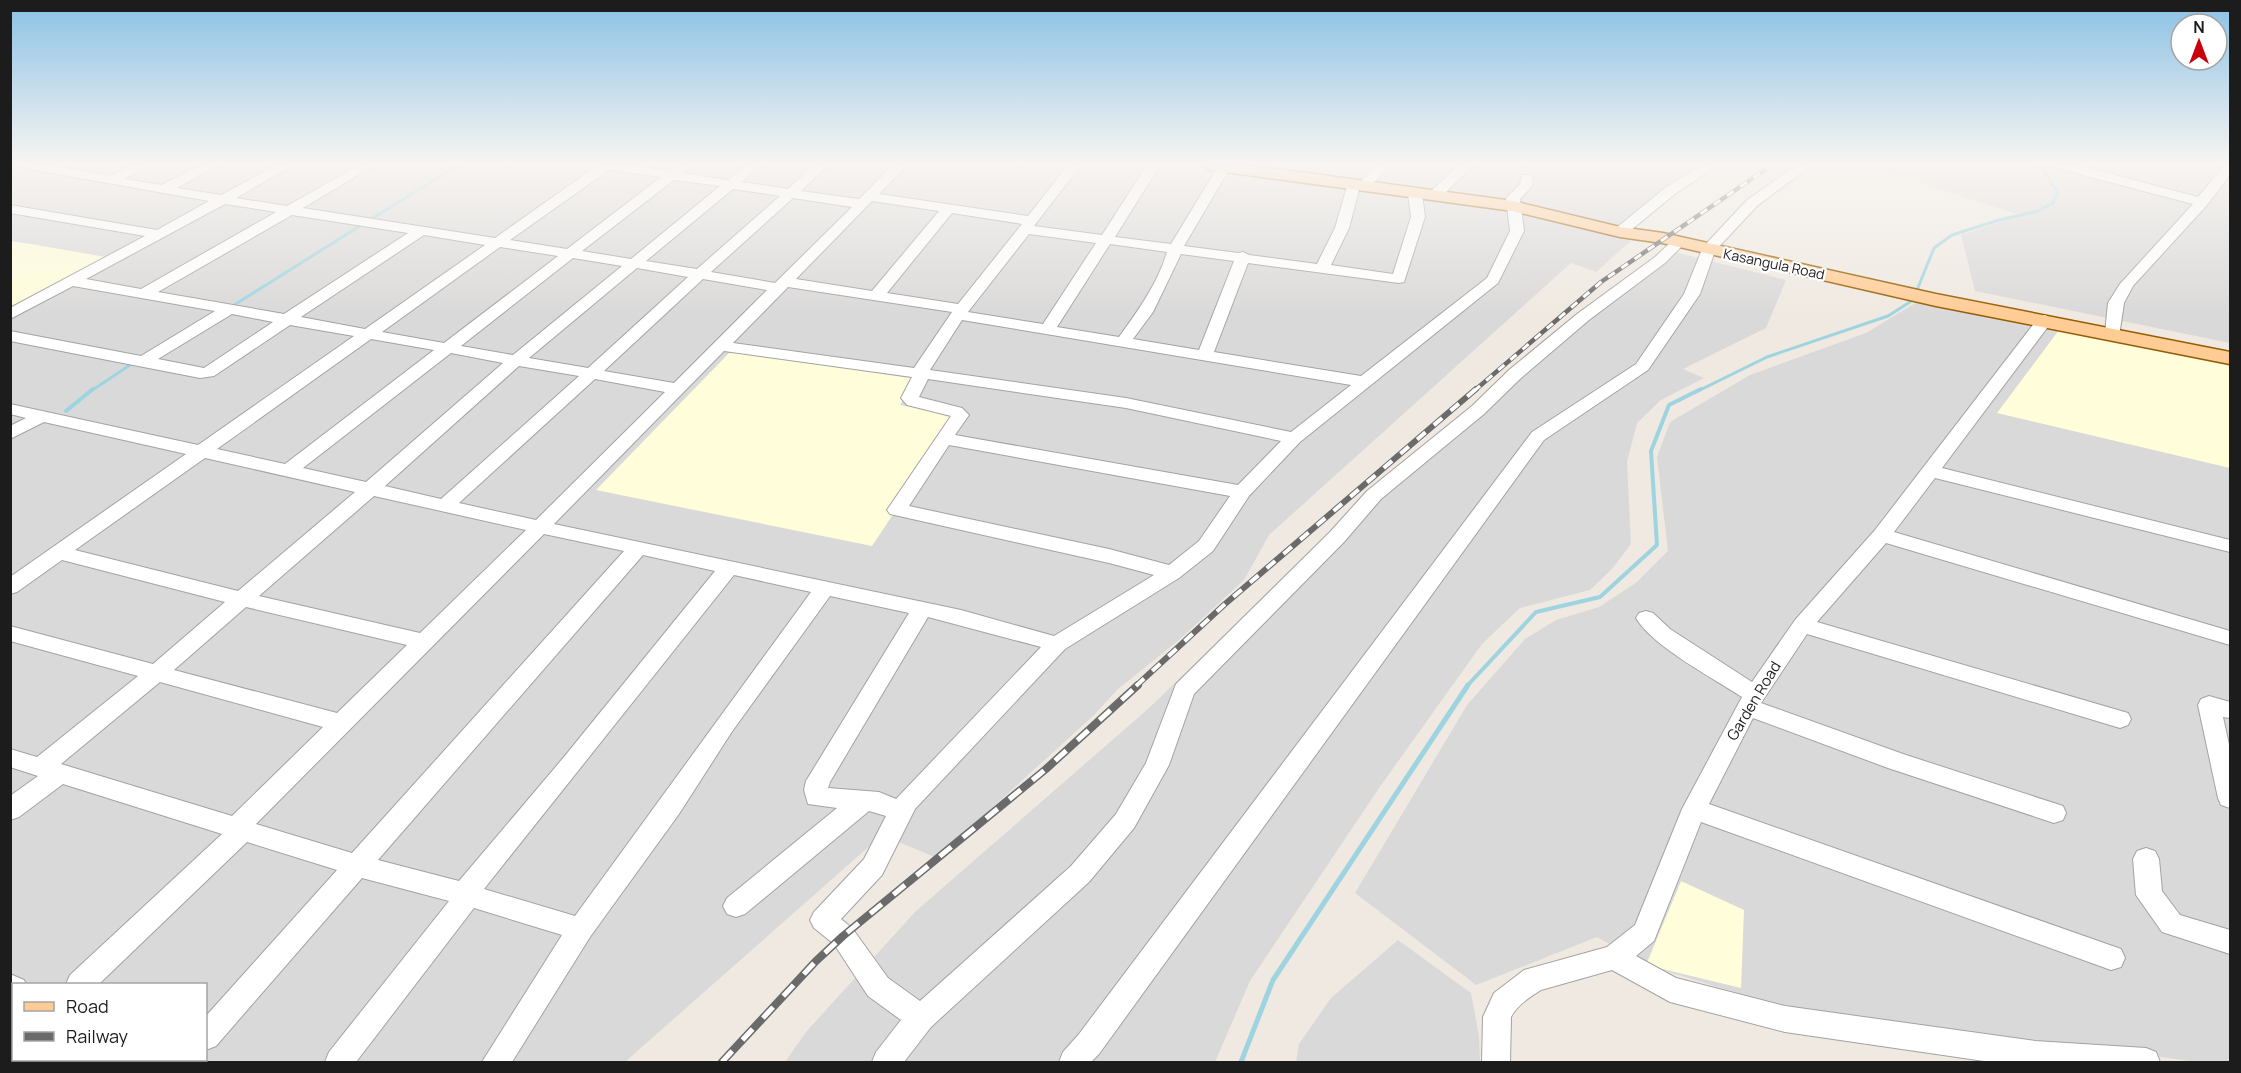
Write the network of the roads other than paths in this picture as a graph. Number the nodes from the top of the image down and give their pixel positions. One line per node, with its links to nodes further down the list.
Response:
1 (46, 215): 25 (street)
2 (194, 215): 25 (street)
3 (283, 215): 38 (street)
4 (331, 215): 23 (street)
5 (536, 215): 28 (street)
6 (619, 215): 31 (street)
7 (694, 215): 33 (street)
8 (767, 215): 35 (street)
9 (852, 215): 37 (street)
10 (943, 215): 39 (street)
11 (982, 215): 22 (street)
12 (1037, 215): 22 (street)
13 (1121, 215): 26 (street)
14 (1192, 215): 29 (street)
15 (1347, 215): 34 (street)
16 (1418, 215): 34 (street)
17 (1516, 215): 58 (street)
18 (1550, 215): 24 (main road, Kasangula Road)
19 (1641, 215): 24 (street)
20 (1741, 215): 30 (street)
21 (2191, 215): 46 (street)
22 (1029, 225): 26 (street); 41 (street)
23 (422, 230): 28 (street); 43 (street)
24 (1620, 232): 27 (main road, Kasangula Road)
25 (158, 234): 36 (street)
26 (1108, 238): 29 (street); 45 (street)
27 (1679, 242): 30 (main road, Kasangula Road); 111 (street)
28 (497, 243): 31 (street); 47 (street)
29 (1176, 248): 32 (street); 49 (street)
30 (1708, 250): 44 (main road, Kasangula Road); 116 (street)
31 (568, 253): 33 (street); 51 (street)
32 (1243, 256): 34 (street); 52 (street)
33 (635, 263): 35 (street); 55 (street)
34 (1322, 268)
35 (699, 274): 37 (street); 57 (street)
36 (71, 281): 38 (street); 42 (street)
37 (782, 285): 39 (street); 50 (street)
38 (143, 294): 40 (street)
39 (877, 295): 41 (street)
40 (230, 309): 43 (street); 54 (street)
41 (960, 312): 45 (street); 56 (street)
42 (10, 314)
43 (286, 319): 47 (street); 54 (street)
44 (2045, 320): 46 (main road, Kasangula Road); 67 (street, Garden Road)
45 (1047, 330): 49 (street)
46 (2113, 333): 53 (main road, Kasangula Road)
47 (368, 334): 51 (street); 65 (street)
48 (10, 336): 54 (street)
49 (1122, 343): 52 (street)
50 (721, 346): 56 (street); 59 (street)
51 (447, 349): 55 (street); 66 (street)
52 (1204, 356): 58 (street)
53 (2230, 358)
54 (144, 361)
55 (515, 362): 57 (street); 68 (street)
56 (921, 373): 63 (street); 64 (street)
57 (591, 375): 59 (street); 70 (street)
58 (1365, 382): 63 (street)
59 (678, 389): 71 (street)
60 (10, 409): 61 (street)
61 (41, 416): 62 (street); 65 (street)
62 (10, 434)
63 (1294, 438): 69 (street)
64 (946, 439): 69 (street); 77 (street)
65 (205, 451): 66 (street); 75 (street)
66 (288, 471): 68 (street)
67 (1930, 471): 72 (street, Garden Road); 73 (street)
68 (370, 489): 70 (street); 80 (street)
69 (1242, 492): 77 (street)
70 (444, 506): 71 (street)
71 (540, 527): 74 (street); 86 (street)
72 (1882, 535): 83 (street, Garden Road); 85 (street)
73 (2230, 546)
74 (639, 547): 76 (street); 103 (street)
75 (59, 553): 78 (street); 80 (street)
76 (728, 569): 79 (street); 104 (street)
77 (1172, 573): 87 (street)
78 (10, 587)
79 (823, 590): 81 (street); 106 (street)
80 (242, 599): 86 (street); 88 (street)
81 (921, 611): 87 (street); 96 (street)
82 (1646, 618): 89 (street)
83 (1802, 625): 89 (street, Garden Road); 91 (street)
84 (10, 633): 88 (street)
85 (2230, 638)
86 (426, 642): 92 (street)
87 (1057, 644): 99 (street)
88 (155, 674): 92 (street); 94 (street)
89 (1751, 701): 97 (street, Garden Road); 100 (street)
90 (2230, 710): 95 (street)
91 (2121, 719)
92 (340, 723): 101 (street)
93 (10, 758): 94 (street)
94 (50, 770): 98 (street); 101 (street)
95 (2230, 798)
96 (865, 800): 99 (street); 105 (street)
97 (1694, 809): 108 (street, Garden Road); 109 (street)
98 (10, 810)
99 (899, 811): 111 (street)
100 (2054, 813)
101 (241, 828): 103 (street); 110 (street)
102 (2146, 859): 107 (street)
103 (356, 865): 104 (street); 112 (street)
104 (466, 894): 106 (street); 113 (street)
105 (736, 906)
106 (581, 929): 114 (street)
107 (2230, 942)
108 (1614, 957): 117 (street, Garden Road); 118 (street)
109 (2111, 958)
110 (81, 983)
111 (921, 1018): 115 (street)
112 (207, 1035)
113 (339, 1062)
114 (496, 1062)
115 (886, 1062)
116 (1073, 1062)
117 (1496, 1062)
118 (2146, 1062)

